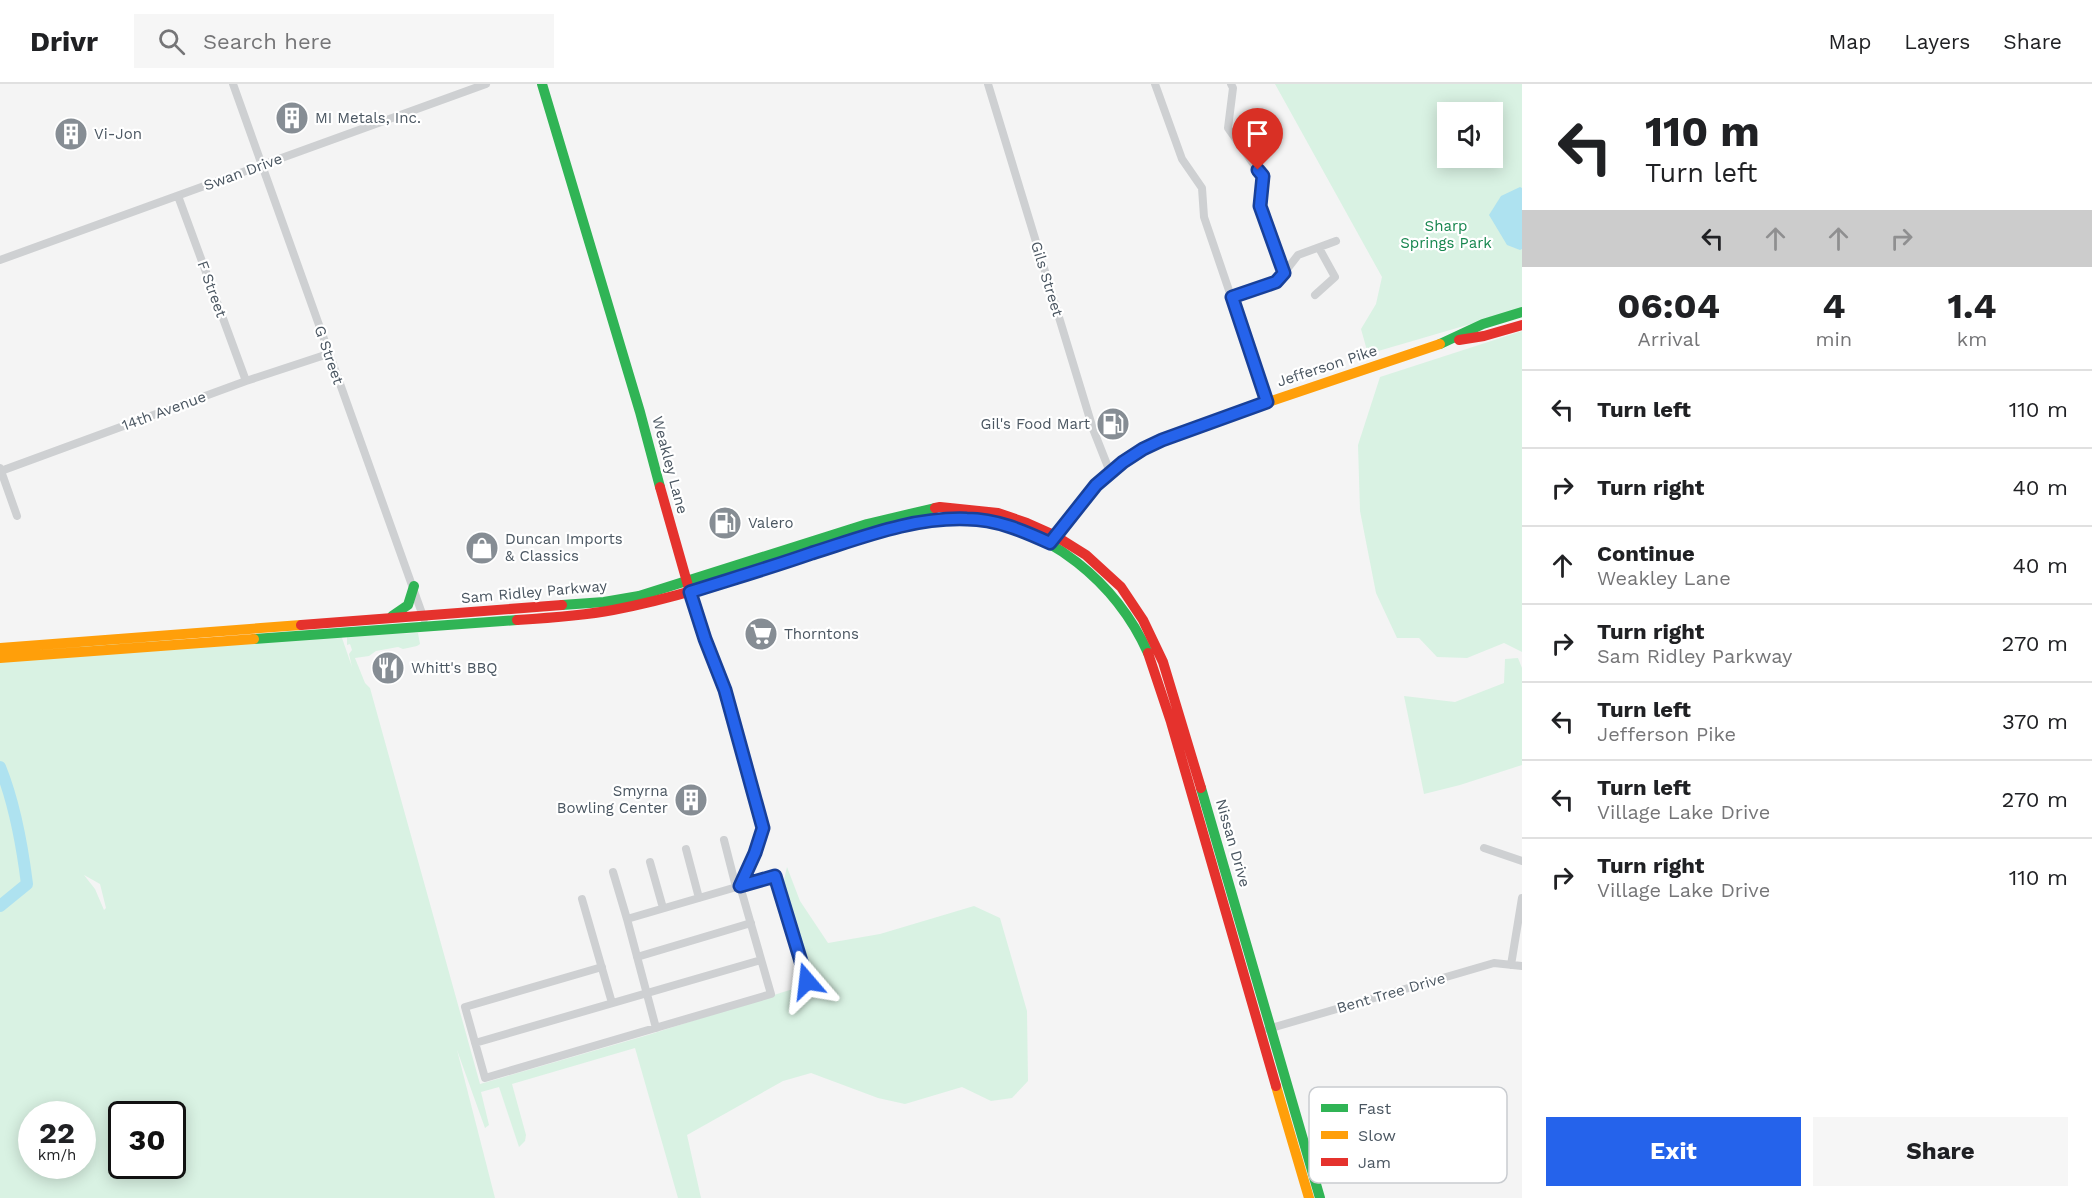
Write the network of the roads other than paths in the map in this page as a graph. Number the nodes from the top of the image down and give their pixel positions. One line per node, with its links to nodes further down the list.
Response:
1 (233, 84): 7 (street, G Street)
2 (486, 84): 7 (street, Swan Drive)
3 (542, 84): 25 (main road, Weakley Lane)
4 (988, 84): 22 (street, Gils Street)
5 (1155, 84): 14 (street)
6 (1231, 84): 12 (street)
7 (263, 165): 8 (street, Swan Drive); 18 (street, G Street)
8 (178, 196): 11 (street, Swan Drive); 19 (street, F Street)
9 (1336, 241): 10 (street)
10 (1319, 248): 12 (street); 13 (street)
11 (0, 260)
12 (1284, 273): 14 (street)
13 (1316, 295)
14 (1232, 297): 20 (street)
15 (1522, 312): 17 (main road, Jefferson Pike)
16 (1522, 325): 17 (main road, Jefferson Pike)
17 (1443, 343): 20 (main road, Jefferson Pike)
18 (328, 354): 19 (street, 14th Avenue); 26 (street, G Street)
19 (246, 381): 21 (street, 14th Avenue)
20 (1267, 402): 22 (main road, Jefferson Pike)
21 (1, 469): 23 (street)
22 (1110, 472): 24 (main road, Jefferson Pike)
23 (17, 516)
24 (1052, 539): 25 (main road, Sam Ridley Parkway); 27 (main road, Sam Ridley Parkway); 54 (main road, Nissan Drive)
25 (687, 581): 27 (main road, Weakley Lane); 29 (main road, Sam Ridley Parkway)
26 (414, 586): 28 (main road); 29 (street, G Street)
27 (690, 592): 29 (main road, Sam Ridley Parkway); 38 (street, Weakley Lane)
28 (387, 618): 29 (main road, Sam Ridley Parkway); 30 (main road, Sam Ridley Parkway)
29 (424, 621): 31 (main road, Sam Ridley Parkway)
30 (0, 648)
31 (0, 658)
32 (724, 840): 38 (street)
33 (1484, 848): 35 (street)
34 (686, 849): 39 (street)
35 (1522, 861)
36 (650, 862): 42 (street)
37 (613, 872): 43 (street)
38 (738, 887): 39 (street); 44 (street); 50 (street)
39 (699, 898): 42 (street)
40 (1522, 898): 47 (street)
41 (582, 899): 49 (street)
42 (663, 908): 43 (street)
43 (627, 919): 45 (street)
44 (751, 923): 45 (street); 46 (street)
45 (637, 957): 51 (street)
46 (761, 960): 51 (street); 53 (street)
47 (1512, 965): 48 (street, Bent Tree Drive); 54 (street, Bent Tree Drive)
48 (1522, 966)
49 (602, 967): 52 (street); 55 (street)
50 (807, 981)
51 (646, 993): 52 (street); 53 (street)
52 (612, 1003): 55 (street)
53 (656, 1028): 55 (street)
54 (1266, 1030): 56 (main road, Nissan Drive); 58 (main road, Nissan Drive)
55 (475, 1043)
56 (1309, 1164)
57 (1315, 1183): 59 (main road, Nissan Drive)
58 (1309, 1198)
59 (1320, 1198)

